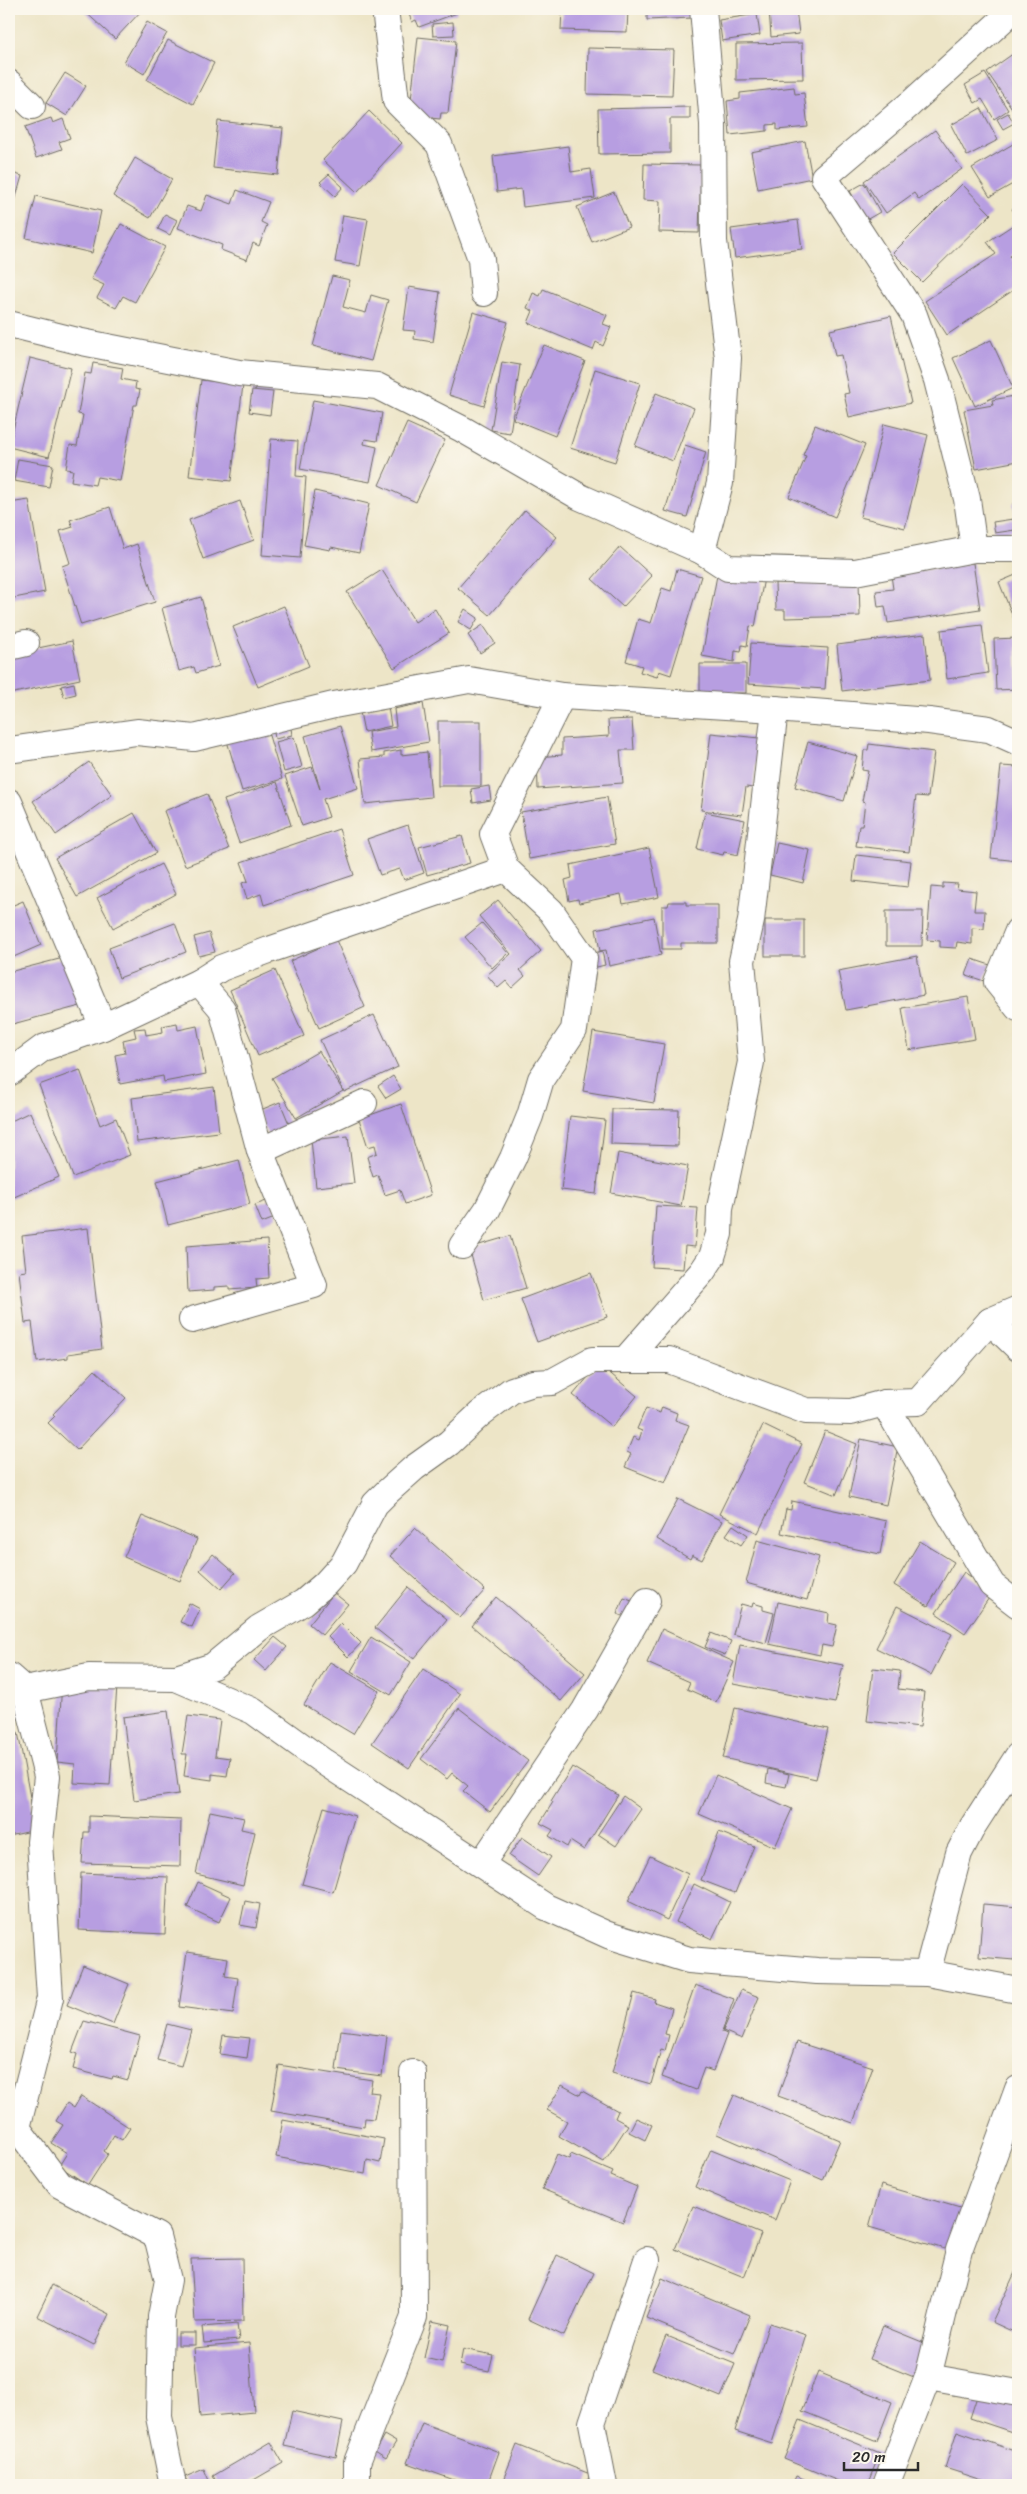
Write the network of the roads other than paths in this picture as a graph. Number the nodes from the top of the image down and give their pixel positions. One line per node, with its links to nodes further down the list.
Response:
1 (385, 9): 6 (street)
2 (703, 9): 10 (street)
3 (1011, 14): 8 (street)
4 (9, 83): 5 (street)
5 (32, 106)
6 (484, 293)
7 (9, 324): 10 (street)
8 (974, 549): 9 (street); 10 (street)
9 (1018, 549)
10 (702, 551)
11 (562, 696): 12 (street); 14 (street); 16 (street)
12 (775, 709): 13 (street); 26 (street)
13 (1018, 742)
14 (9, 750)
15 (9, 802): 20 (street)
16 (506, 869): 18 (street); 24 (street)
17 (1018, 931): 19 (street)
18 (199, 982): 20 (street); 23 (street)
19 (1018, 1008)
20 (103, 1027): 21 (street)
21 (9, 1073)
22 (364, 1103): 23 (street)
23 (260, 1151): 27 (street)
24 (462, 1246)
25 (1018, 1309): 28 (street)
26 (663, 1316): 30 (street); 31 (street)
27 (192, 1320)
28 (990, 1321): 29 (street); 32 (street)
29 (1018, 1348)
30 (625, 1360): 31 (street); 35 (street)
31 (669, 1360): 32 (street)
32 (884, 1403): 34 (street)
33 (647, 1601): 38 (street)
34 (1018, 1605)
35 (176, 1678): 36 (street); 38 (street)
36 (13, 1680): 43 (street)
37 (1018, 1756): 39 (street)
38 (482, 1863): 39 (street)
39 (927, 1973): 40 (street)
40 (1018, 1990)
41 (413, 2073): 48 (street)
42 (1018, 2089): 45 (street)
43 (13, 2131): 47 (street)
44 (647, 2260): 49 (street)
45 (928, 2377): 46 (street); 50 (street)
46 (1018, 2394)
47 (174, 2485)
48 (357, 2485)
49 (604, 2485)
50 (886, 2485)

